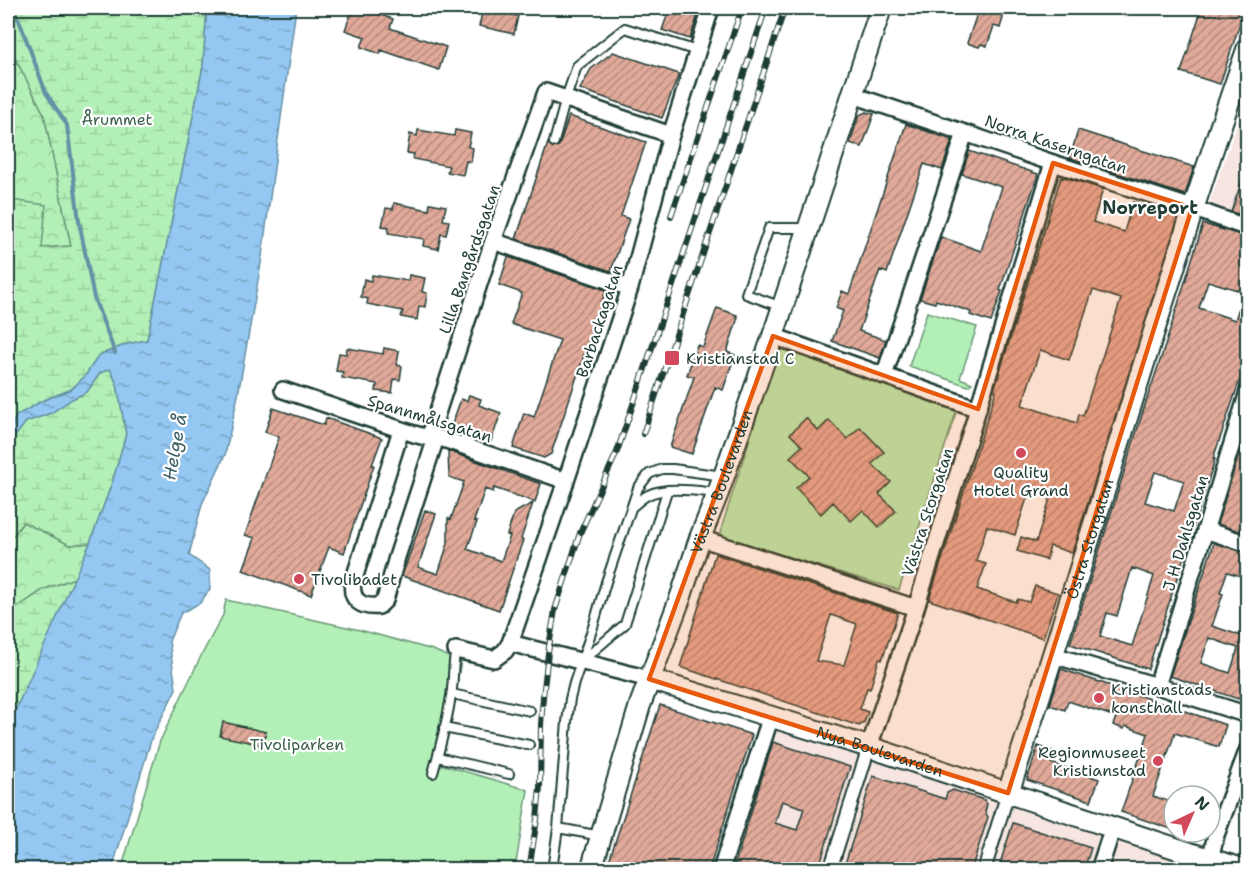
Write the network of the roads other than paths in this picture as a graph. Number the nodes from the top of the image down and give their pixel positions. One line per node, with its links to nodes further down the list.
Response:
1 (711, 8): 4 (street, Barbackagatan)
2 (881, 8): 5 (street, Västra Boulevarden)
3 (1248, 47): 11 (street, Östra Storgatan)
4 (697, 51): 6 (lane); 8 (street, Barbackagatan)
5 (853, 95): 7 (street, Norra Kaserngatan); 12 (street, Västra Boulevarden)
6 (566, 98): 8 (street); 9 (lane); 14 (street, Lilla Bangårdsgatan)
7 (965, 133): 10 (street, Norra Kaserngatan); 18 (street)
8 (670, 135): 15 (street, Barbackagatan)
9 (554, 142)
10 (1053, 163): 11 (street, Norra Kaserngatan); 21 (street, Västra Storgatan)
11 (1192, 208): 13 (street, Norra Kaserngatan); 34 (street, Östra Storgatan)
12 (809, 228): 16 (street, Västra Boulevarden); 16 (lane)
13 (1248, 228)
14 (493, 241): 15 (street); 23 (street, Lilla Bangårdsgatan)
15 (630, 288): 24 (street, Barbackagatan)
16 (782, 308): 17 (street, Västra Boulevarden)
17 (773, 336): 18 (street); 25 (street, Västra Boulevarden)
18 (884, 376): 21 (street)
19 (283, 390): 22 (street, Spannmålsgatan)
20 (1248, 392): 28 (street, J H Dahlsgatan)
21 (978, 409): 31 (street, Västra Storgatan)
22 (401, 430): 23 (street, Spannmålsgatan); 23 (street, Lilla Bangårdsgatan)
23 (433, 438): 24 (street, Spannmålsgatan)
24 (566, 480): 32 (street, Barbackagatan)
25 (721, 485): 26 (lane); 27 (lane); 29 (street, Västra Boulevarden)
26 (667, 491): 27 (lane); 35 (lane)
27 (632, 507): 35 (lane)
28 (1205, 530): 30 (street); 37 (street, J H Dahlsgatan)
29 (700, 538): 31 (street); 36 (street, Västra Boulevarden)
30 (1248, 544)
31 (916, 608): 44 (street, Västra Storgatan)
32 (510, 643): 33 (street); 35 (street, Nya Boulevarden)
33 (456, 650): 38 (lane)
34 (1053, 655): 37 (street); 49 (street, Östra Storgatan)
35 (581, 661): 36 (street, Nya Boulevarden); 51 (lane)
36 (649, 679): 41 (street, Nya Boulevarden); 52 (street, Västra Boulevarden)
37 (1157, 686): 40 (street)
38 (452, 694): 39 (lane); 42 (lane)
39 (530, 711)
40 (1248, 715)
41 (771, 716): 44 (street, Nya Boulevarden); 56 (street)
42 (444, 728): 43 (lane); 45 (lane)
43 (529, 745)
44 (868, 747): 49 (street, Nya Boulevarden); 57 (street, Västra Storgatan)
45 (438, 757): 47 (lane); 48 (lane)
46 (1246, 759): 53 (street)
47 (433, 773)
48 (509, 774)
49 (1008, 793): 50 (street, Nya Boulevarden); 58 (street, Östra Storgatan)
50 (1113, 827): 53 (street, Nya Boulevarden); 59 (street)
51 (558, 828): 52 (lane); 54 (lane)
52 (601, 836): 55 (street, Västra Boulevarden)
53 (1210, 859): 60 (street, Nya Boulevarden)
54 (552, 870)
55 (591, 870)
56 (721, 870)
57 (830, 870)
58 (984, 870)
59 (1099, 870)
60 (1246, 870)

